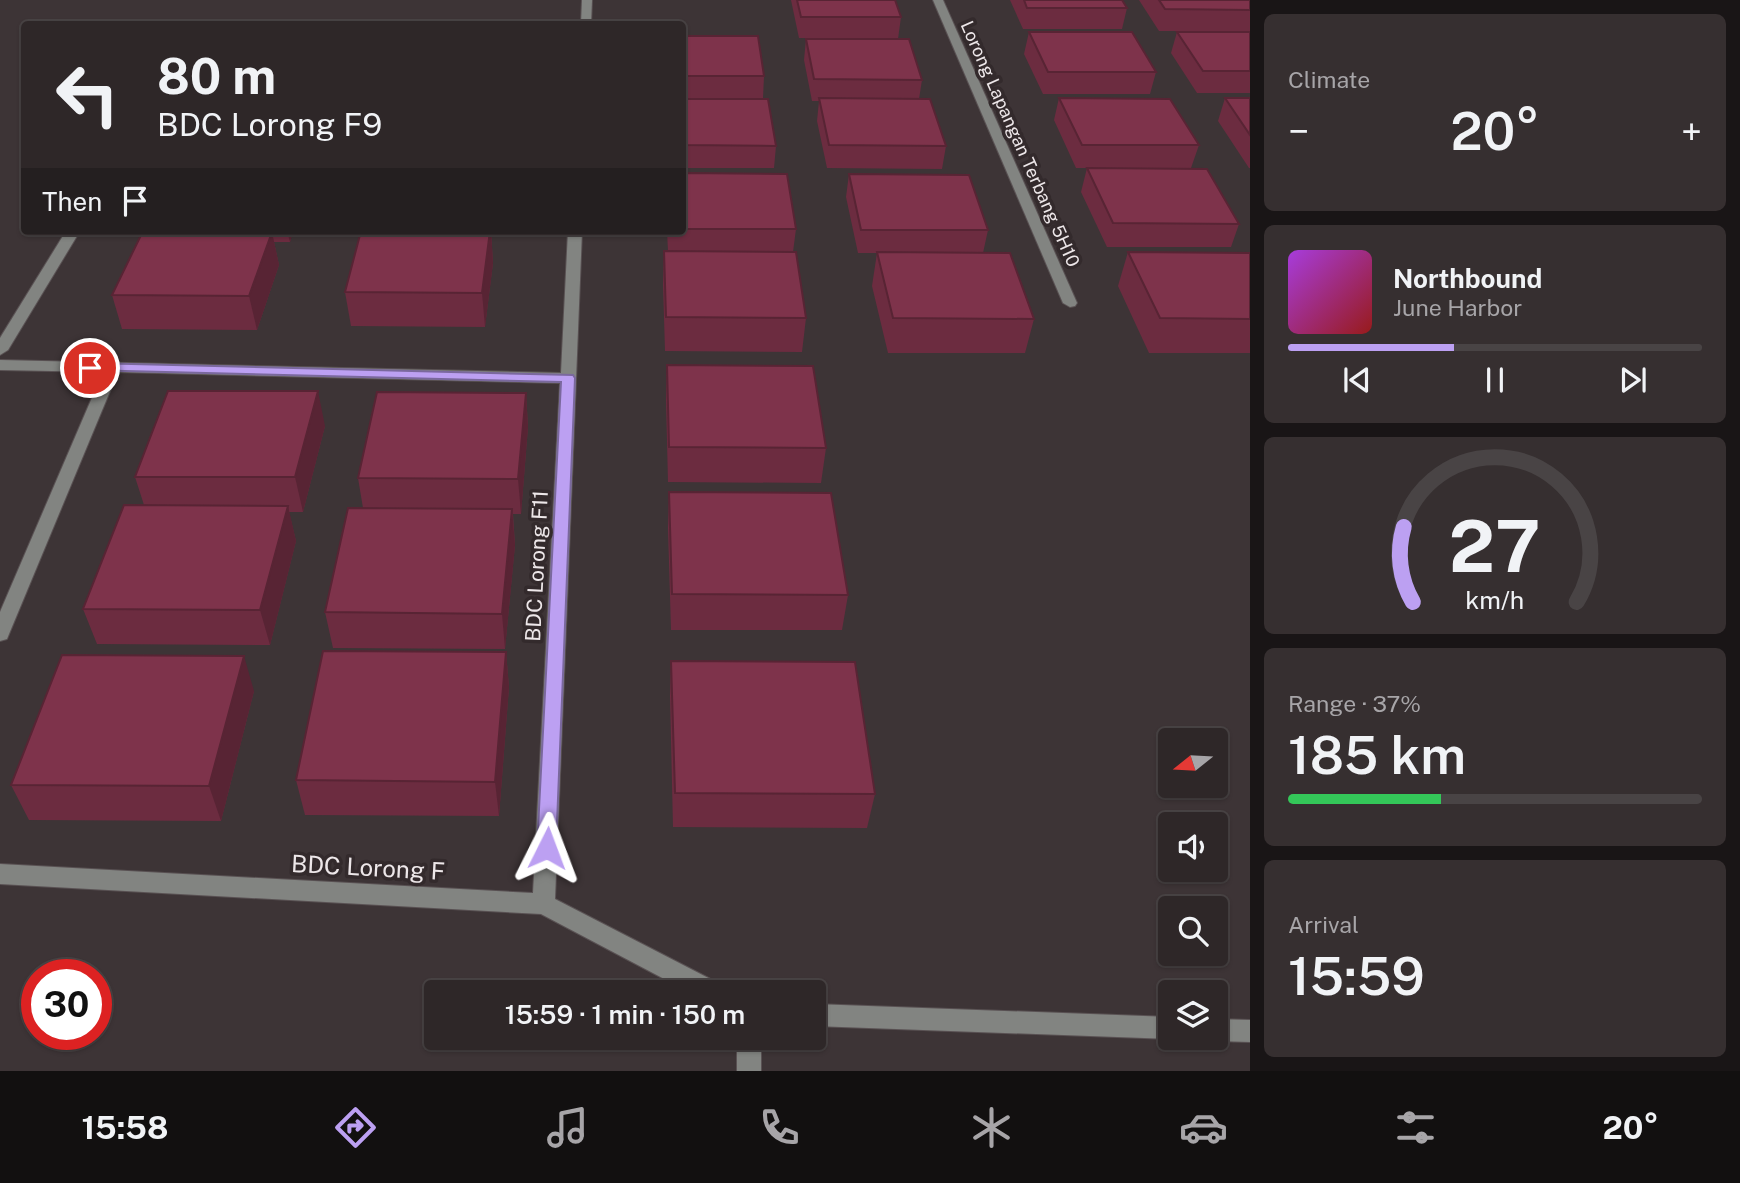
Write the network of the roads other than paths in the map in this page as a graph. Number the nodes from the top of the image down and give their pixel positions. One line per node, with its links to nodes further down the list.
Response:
1 (587, 0): 3 (street)
2 (938, 0): 6 (street, Lorong Lapangan Terbang 5H10)
3 (586, 21)
4 (71, 235): 7 (street)
5 (575, 235): 10 (street, BDC Lorong F11)
6 (1070, 303)
7 (0, 350)
8 (0, 365): 9 (street)
9 (112, 368): 10 (street); 11 (street)
10 (568, 378): 13 (street, BDC Lorong F11)
11 (0, 634)
12 (0, 874): 13 (street, BDC Lorong F)
13 (544, 904): 14 (street, BDC Lorong F)
14 (689, 980)
15 (826, 1015): 16 (street)
16 (1158, 1028)
17 (1228, 1030): 18 (street)
18 (1250, 1031)
19 (750, 1050): 20 (street)
20 (749, 1071)

